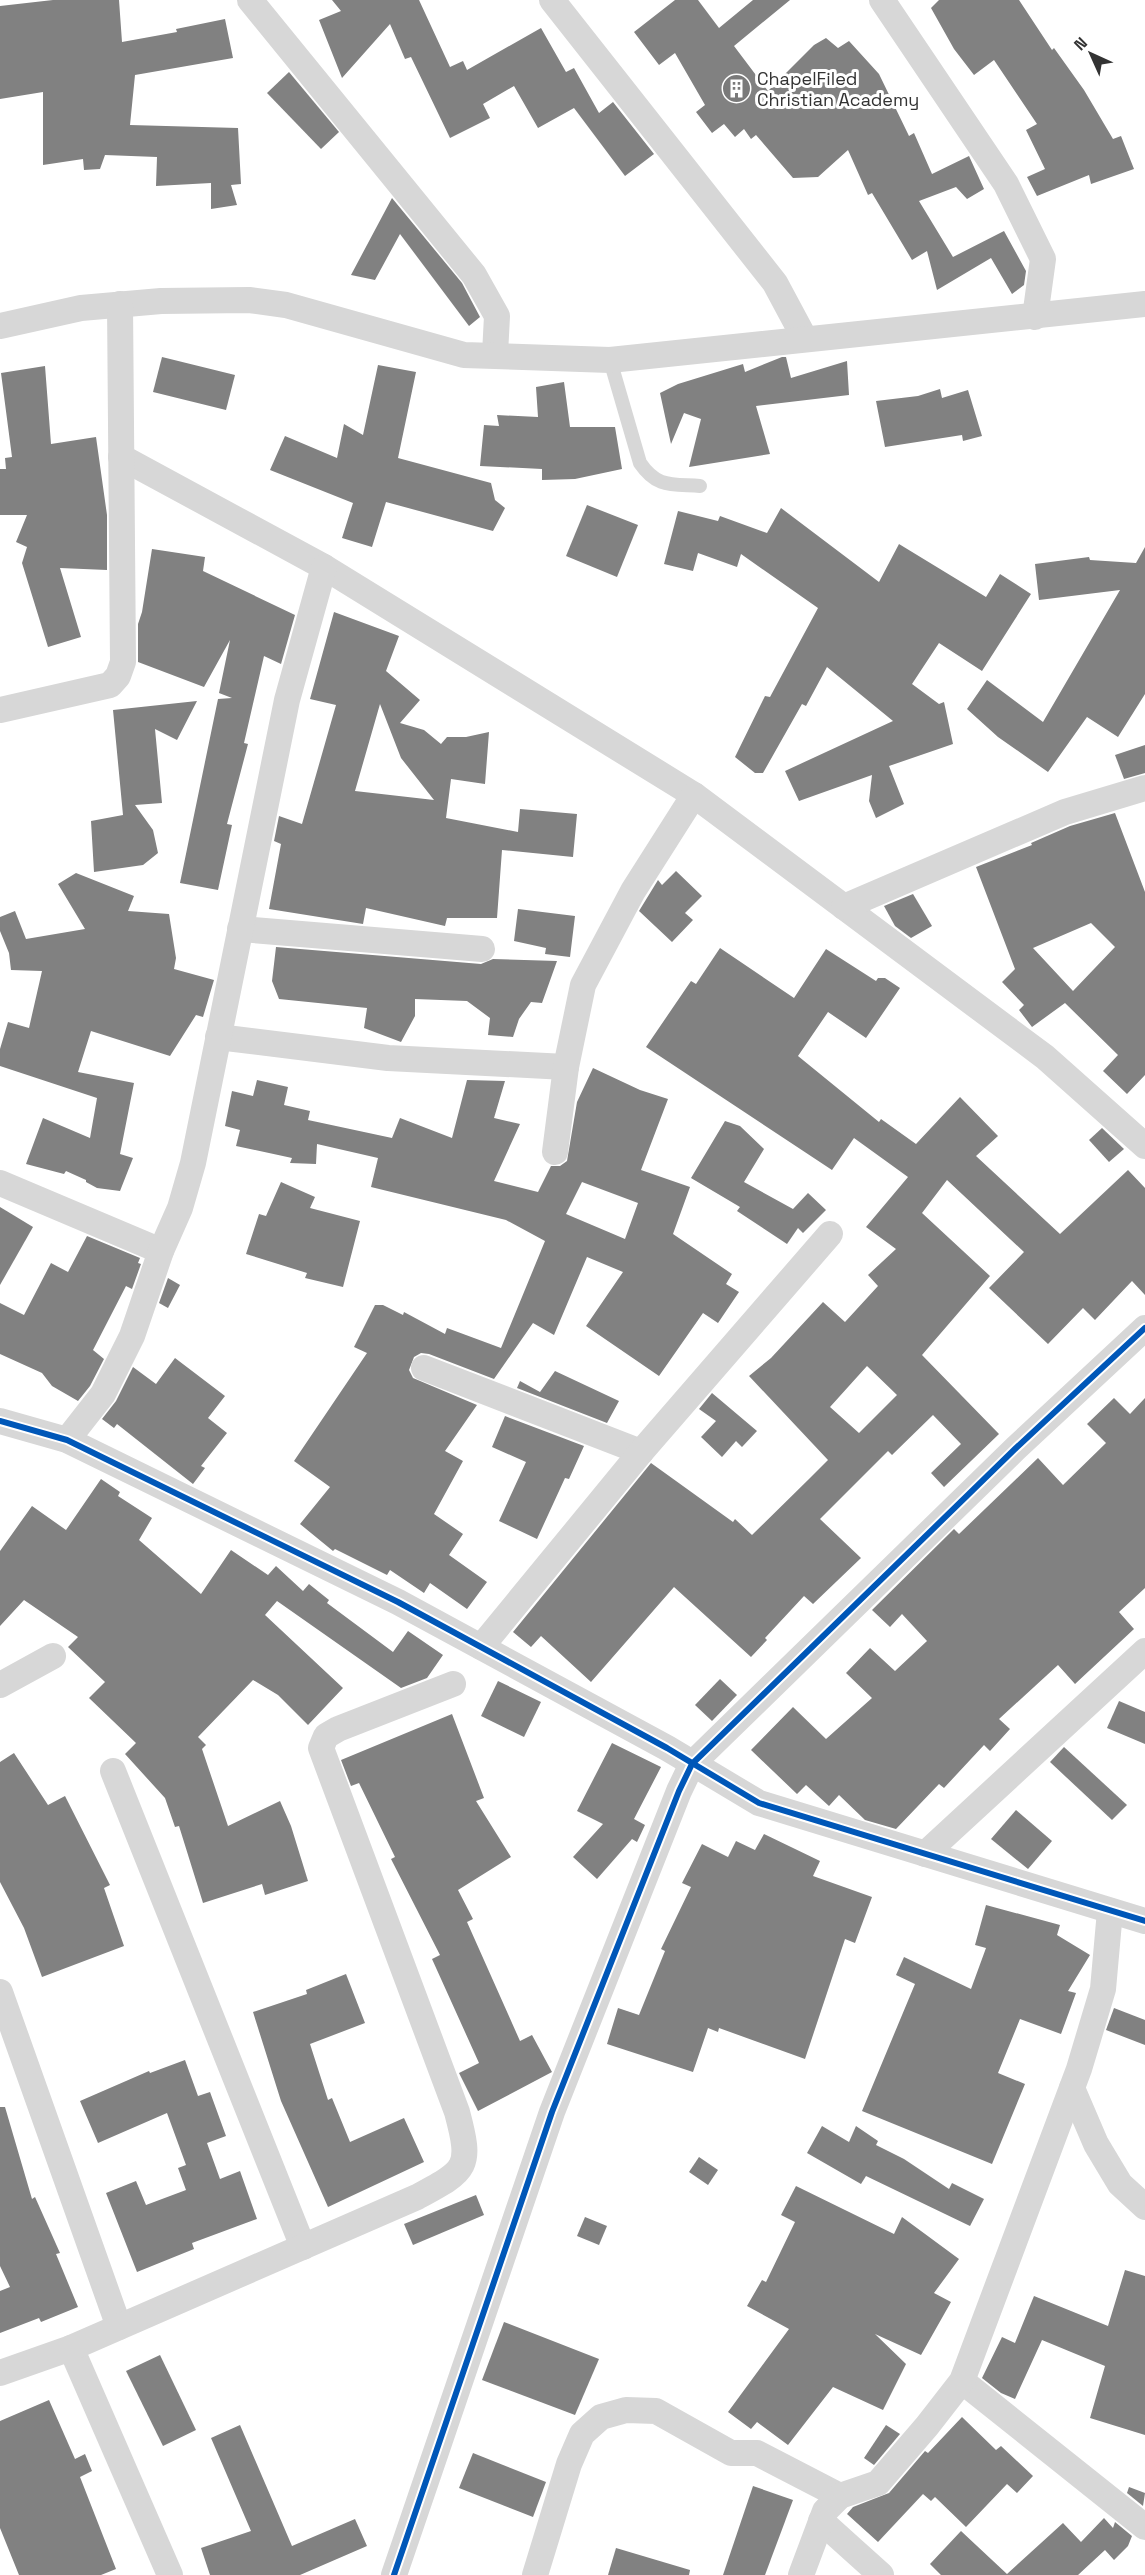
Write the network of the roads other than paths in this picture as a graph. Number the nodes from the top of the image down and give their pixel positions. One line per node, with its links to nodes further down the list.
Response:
1 (250, 0): 9 (street)
2 (552, 0): 8 (street)
3 (882, 0): 6 (street)
4 (120, 304): 7 (street); 9 (street); 11 (street)
5 (1145, 304): 6 (street)
6 (1035, 317): 8 (street)
7 (0, 326)
8 (805, 339): 10 (street)
9 (495, 354): 10 (street)
10 (610, 360): 12 (lane)
11 (121, 457): 13 (street); 14 (street)
12 (700, 486)
13 (324, 567): 16 (street); 18 (street)
14 (0, 710)
15 (1145, 788): 17 (street)
16 (694, 795): 17 (street); 21 (street)
17 (844, 907): 22 (street)
18 (240, 929): 19 (street); 20 (street)
19 (482, 949)
20 (218, 1037): 21 (street); 26 (street)
21 (566, 1067): 23 (street)
22 (1145, 1146)
23 (555, 1152)
24 (0, 1184): 26 (street)
25 (830, 1234): 31 (street)
26 (161, 1251): 30 (street)
27 (1145, 1328): 37 (street)
28 (424, 1368): 31 (street)
29 (0, 1421): 30 (street)
30 (67, 1440): 32 (street)
31 (641, 1452): 32 (street)
32 (481, 1647): 37 (street)
33 (1145, 1651): 39 (street)
34 (53, 1656): 35 (street)
35 (0, 1684)
36 (453, 1684): 45 (street)
37 (692, 1764): 39 (street); 54 (street)
38 (113, 1771): 45 (street)
39 (925, 1854): 40 (street)
40 (1110, 1911): 41 (street); 43 (street)
41 (1145, 1921)
42 (0, 1992): 46 (street)
43 (1072, 2088): 44 (street); 49 (street)
44 (1145, 2206)
45 (303, 2247): 46 (street)
46 (119, 2327): 47 (street)
47 (71, 2348): 48 (street); 53 (street)
48 (0, 2373)
49 (962, 2381): 50 (street); 52 (street)
50 (840, 2496): 51 (street); 55 (street)
51 (820, 2522): 56 (street); 57 (street)
52 (1145, 2527)
53 (170, 2575)
54 (394, 2575)
55 (535, 2575)
56 (801, 2575)
57 (881, 2575)

